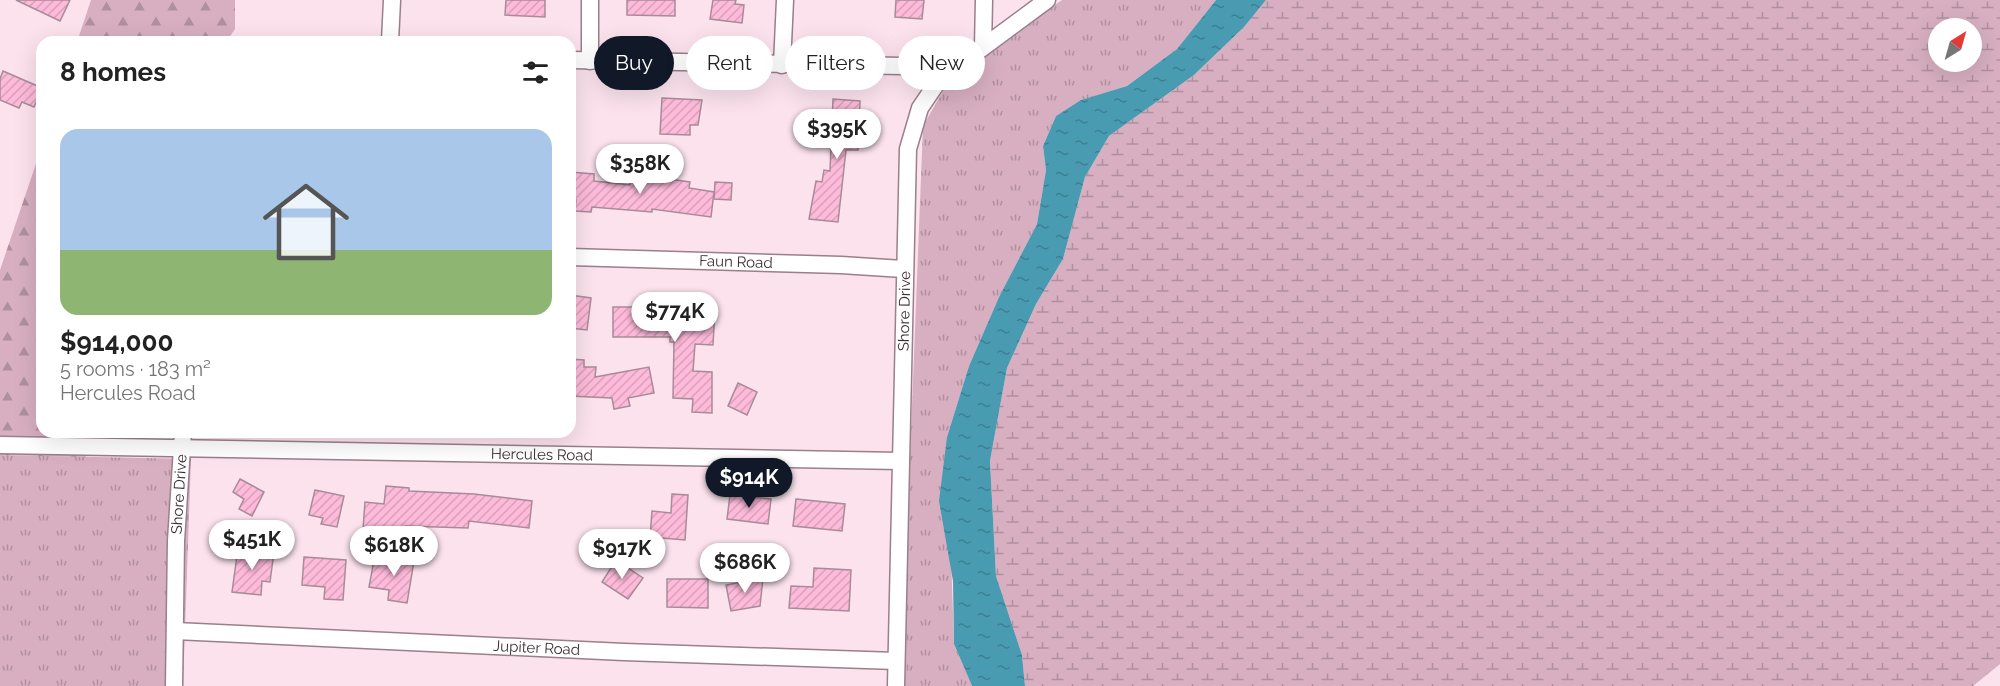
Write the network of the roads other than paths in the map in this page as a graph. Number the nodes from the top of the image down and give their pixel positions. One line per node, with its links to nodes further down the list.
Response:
1 (392, 0): 6 (street)
2 (590, 0): 10 (street)
3 (785, 0): 11 (street)
4 (984, 0): 7 (street)
5 (1047, 0): 8 (street, Shore Drive)
6 (390, 36)
7 (983, 36)
8 (985, 45)
9 (576, 60): 10 (street)
10 (590, 61): 11 (street)
11 (782, 65): 12 (street)
12 (898, 66)
13 (932, 90): 15 (street, Shore Drive)
14 (576, 257): 15 (street, Faun Road)
15 (903, 269): 18 (street, Shore Drive)
16 (182, 440): 17 (street, Shore Drive); 18 (street, Hercules Road); 19 (street, Shore Drive)
17 (0, 445)
18 (900, 461): 20 (street, Shore Drive)
19 (175, 631): 20 (street, Jupiter Road); 21 (street, Shore Drive)
20 (896, 661): 22 (street, Shore Drive)
21 (174, 686)
22 (896, 686)

